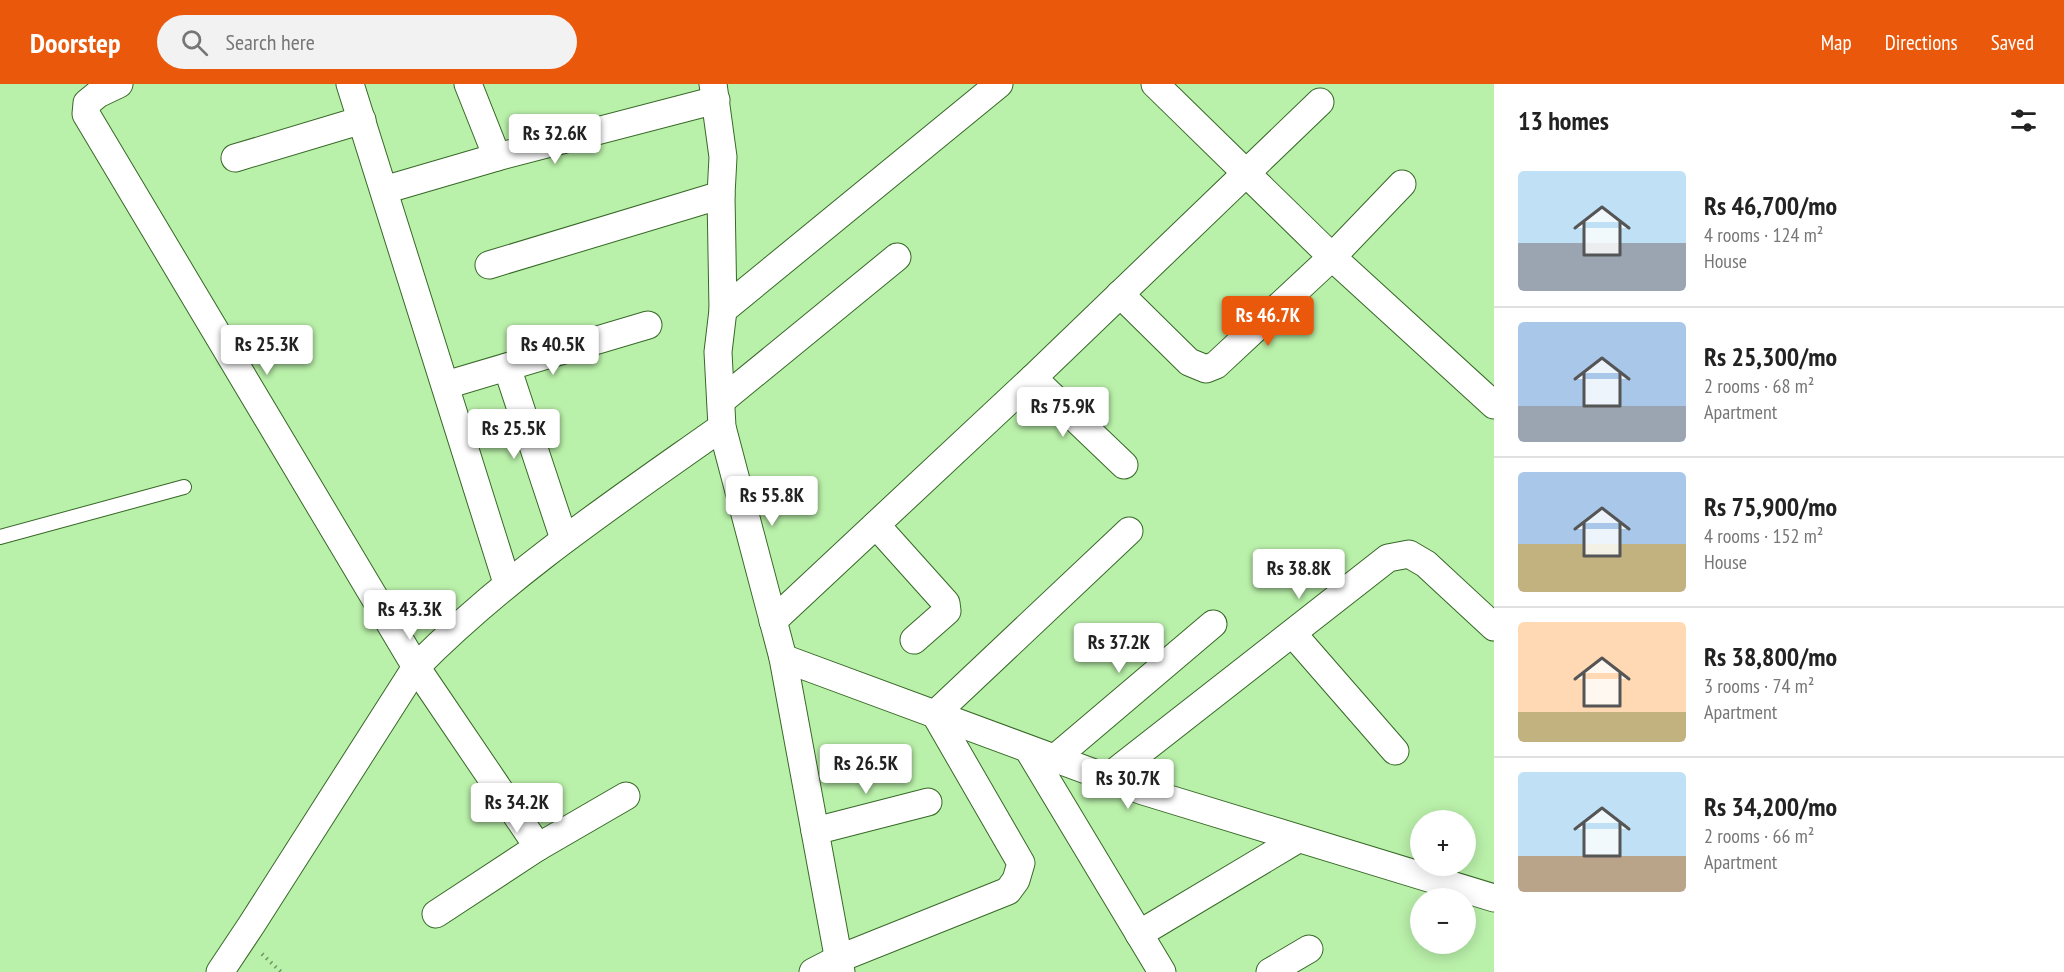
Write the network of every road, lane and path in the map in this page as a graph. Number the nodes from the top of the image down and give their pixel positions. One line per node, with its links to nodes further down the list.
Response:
1 (119, 84): 39 (street)
2 (350, 84): 8 (street)
3 (468, 84): 9 (street)
4 (999, 84): 19 (street)
5 (1155, 84): 11 (street)
6 (715, 92): 9 (street); 14 (street)
7 (1320, 102): 11 (street)
8 (362, 120): 10 (street); 13 (street)
9 (497, 157): 13 (street)
10 (235, 158)
11 (1245, 173): 16 (street); 18 (street)
12 (1402, 184): 16 (street)
13 (384, 190): 23 (street)
14 (722, 195): 17 (street); 19 (street)
15 (897, 257): 25 (street)
16 (1332, 257): 18 (street); 24 (street)
17 (489, 265)
18 (1120, 294): 22 (street)
19 (723, 310): 25 (street)
20 (648, 325): 21 (street)
21 (507, 367): 23 (street); 31 (street)
22 (1033, 378): 26 (street); 28 (street)
23 (446, 385): 32 (street)
24 (1494, 405)
25 (722, 414): 31 (street); 33 (street)
26 (1124, 465)
27 (184, 487): 30 (lane)
28 (876, 525): 33 (street); 37 (street)
29 (1130, 531): 40 (street)
30 (0, 537)
31 (564, 539): 32 (street)
32 (507, 583): 39 (street)
33 (773, 621): 38 (street)
34 (1213, 624): 43 (street)
35 (1494, 627): 36 (street)
36 (1293, 634): 42 (street); 44 (street)
37 (914, 640)
38 (783, 658): 40 (street); 47 (street)
39 (416, 667): 49 (street); 55 (street)
40 (935, 714): 41 (street); 54 (street)
41 (1028, 749): 43 (street); 52 (street)
42 (1395, 751)
43 (1054, 758): 44 (street)
44 (1107, 778): 48 (street)
45 (626, 796): 49 (street)
46 (928, 802): 47 (street)
47 (815, 831): 54 (street)
48 (1298, 839): 50 (street); 52 (street)
49 (538, 847): 51 (street)
50 (1494, 898)
51 (436, 914)
52 (1139, 934): 57 (street)
53 (1309, 949): 58 (street)
54 (840, 965): 56 (street)
55 (220, 972)
56 (813, 972)
57 (1162, 972)
58 (1270, 972)

